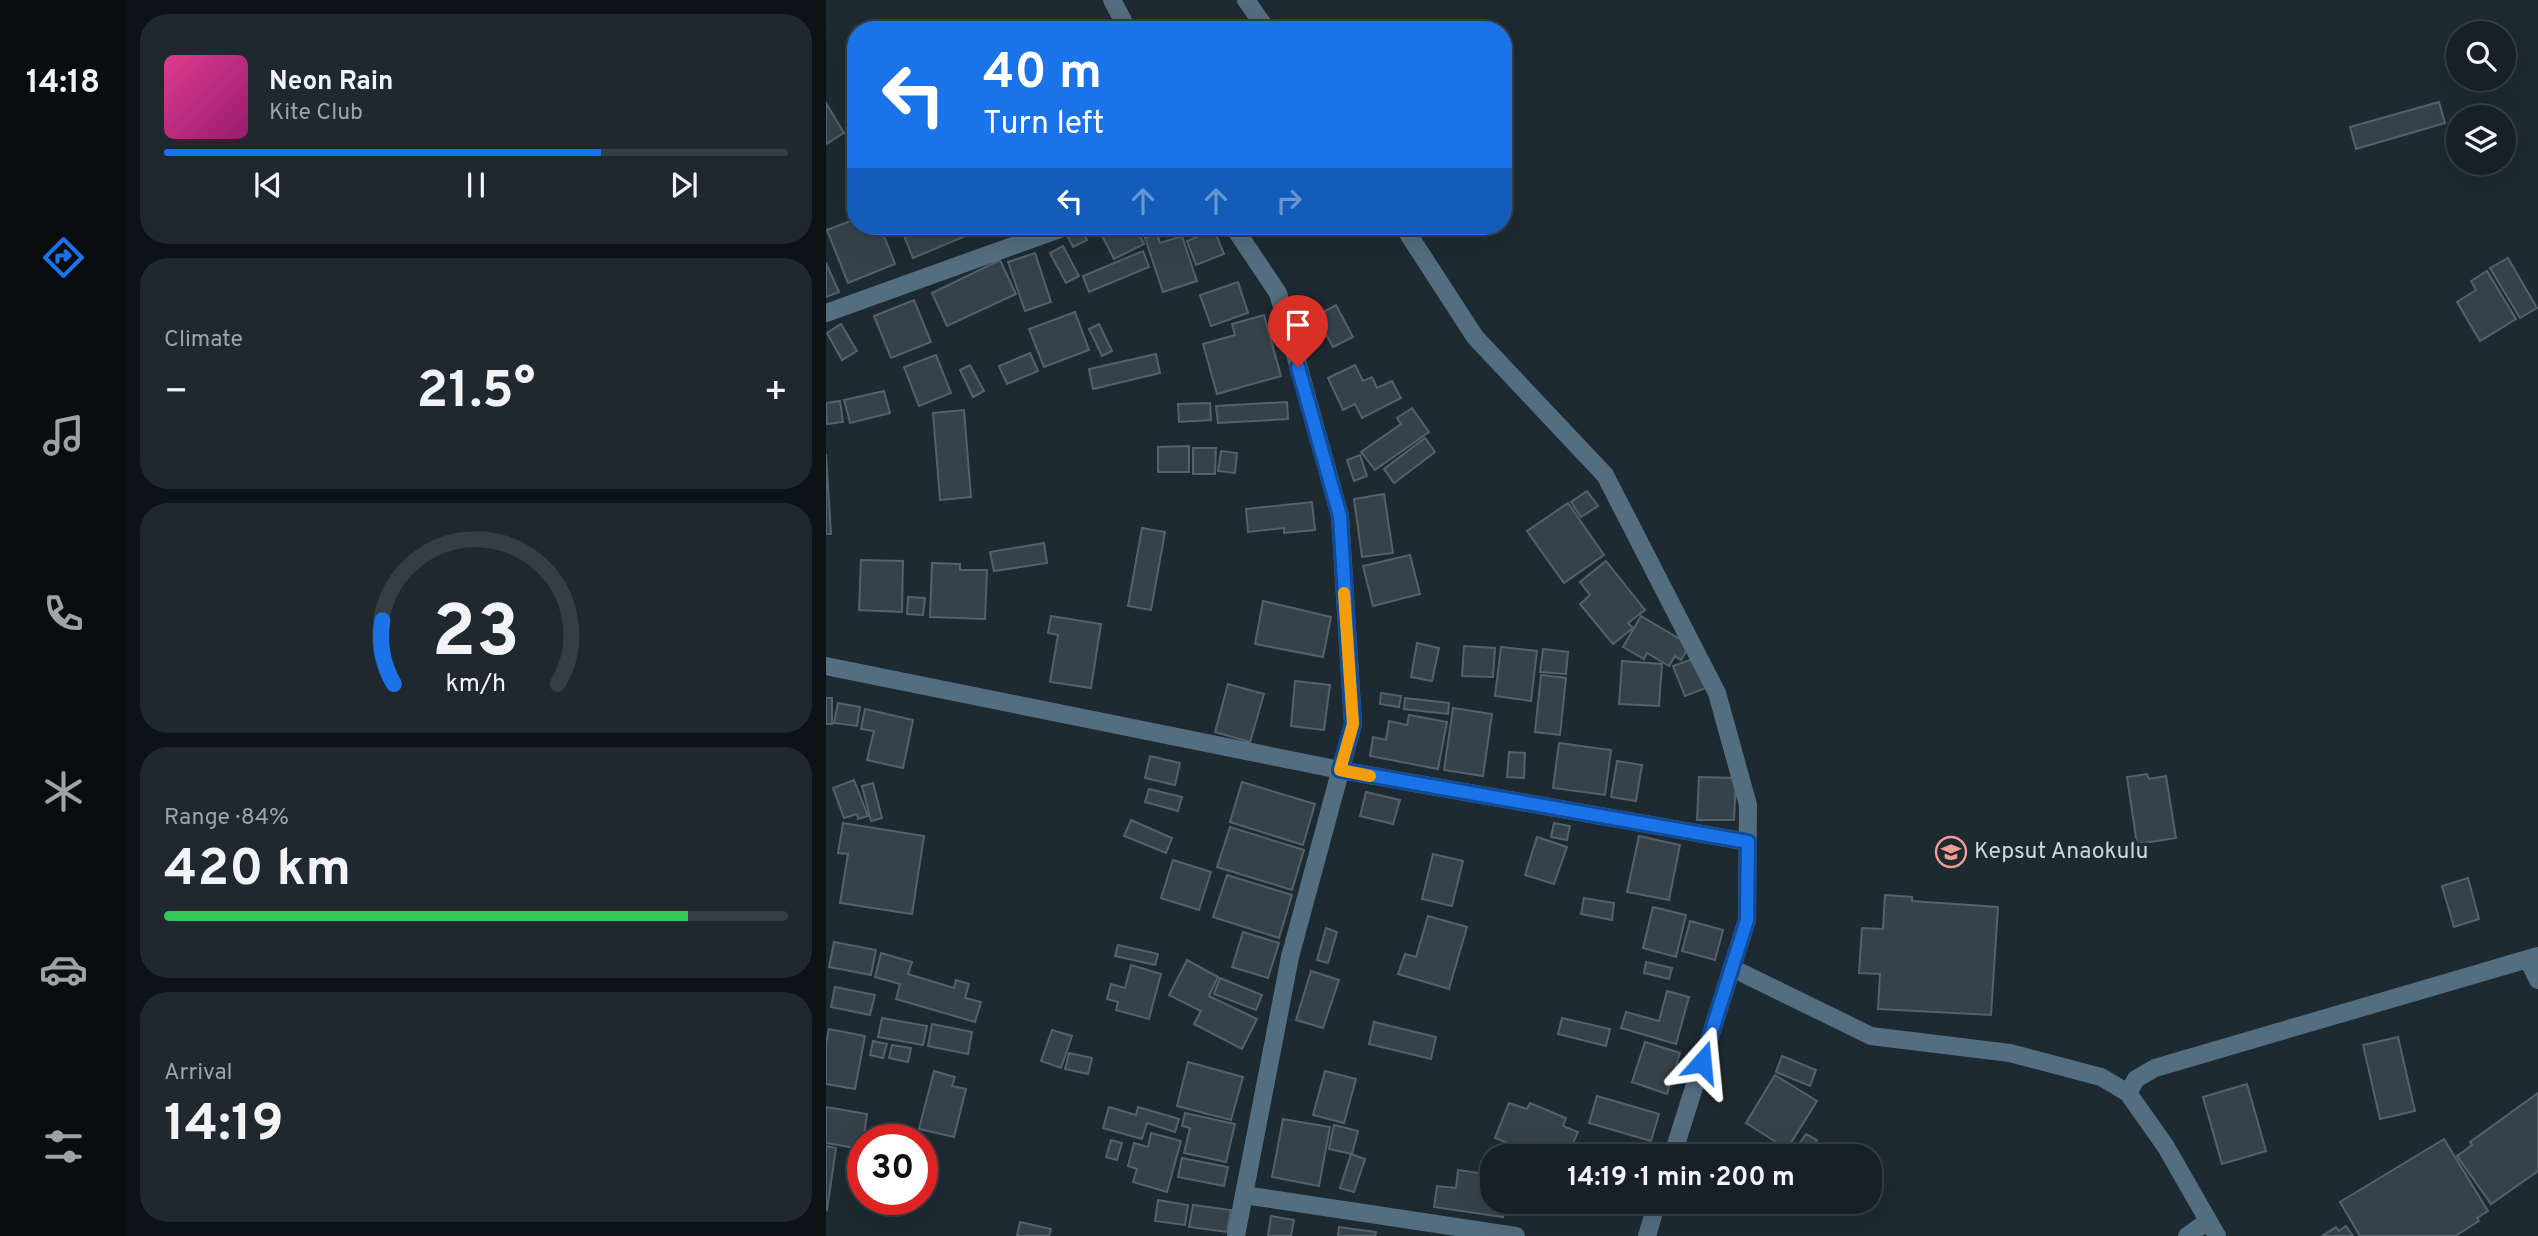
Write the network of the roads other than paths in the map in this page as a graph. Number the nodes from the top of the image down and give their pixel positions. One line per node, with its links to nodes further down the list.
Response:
1 (1112, 0): 3 (street)
2 (1246, 0): 4 (street)
3 (1123, 21)
4 (1261, 21)
5 (1043, 235): 8 (street)
6 (1239, 235): 10 (street)
7 (1409, 235): 11 (street)
8 (826, 313)
9 (826, 666): 10 (street)
10 (1340, 770): 11 (street); 17 (street)
11 (1748, 842): 13 (street)
12 (2533, 958): 14 (street); 15 (street)
13 (1732, 968): 15 (street); 16 (street)
14 (2538, 980)
15 (2128, 1093): 19 (street)
16 (1676, 1144)
17 (1244, 1195): 20 (street); 21 (street)
18 (1653, 1214): 22 (street)
19 (2213, 1229): 23 (street)
20 (1236, 1236)
21 (1516, 1236)
22 (1647, 1236)
23 (2187, 1236)

